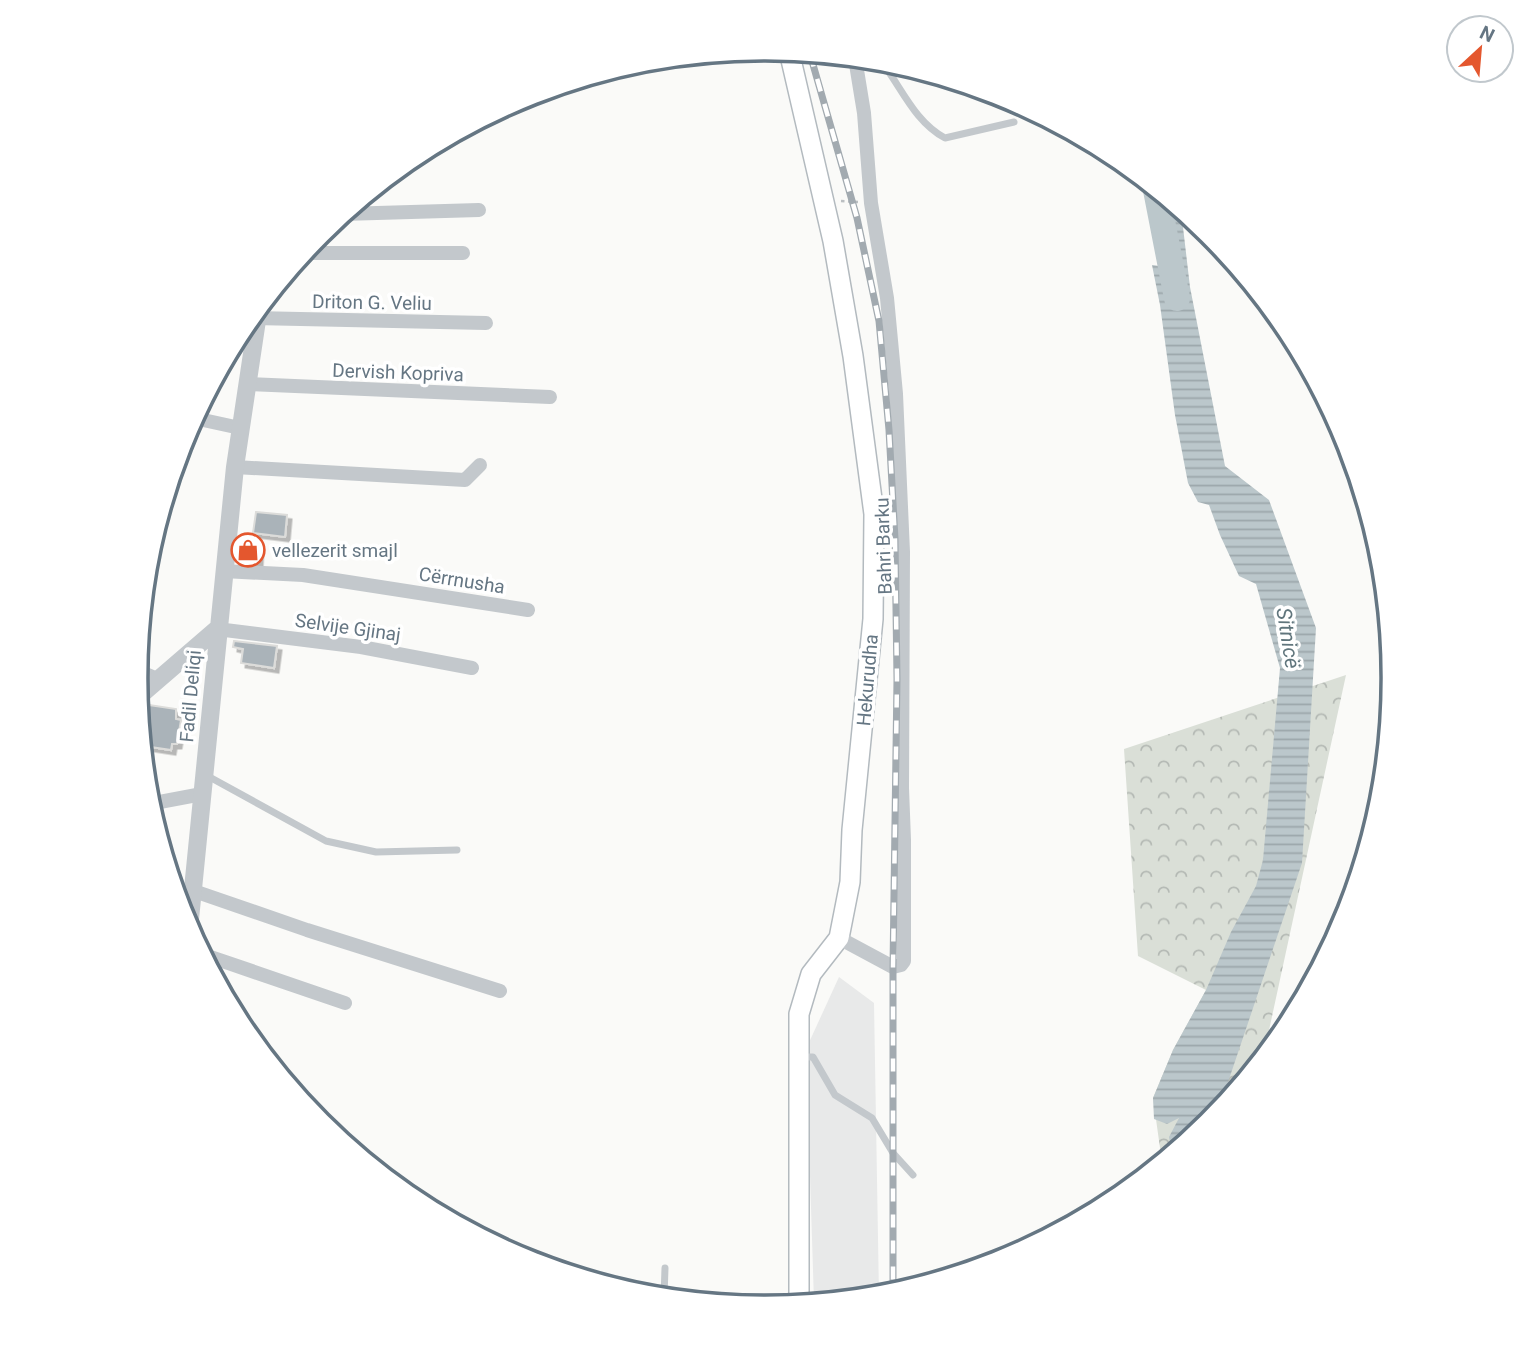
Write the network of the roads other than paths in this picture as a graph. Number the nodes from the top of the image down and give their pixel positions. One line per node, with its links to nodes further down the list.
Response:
1 (792, 62): 31 (main road, Hekurudha)
2 (857, 69): 31 (street, Bahri Barku)
3 (890, 74): 4 (lane)
4 (1014, 122)
5 (479, 210): 6 (street)
6 (359, 214)
7 (318, 253): 8 (street)
8 (463, 253)
9 (266, 315): 10 (street, Driton G. Veliu)
10 (486, 323)
11 (252, 334): 12 (street, Fadil Deliqi)
12 (246, 384): 13 (street, Dervish Kopriva); 15 (street, Fadil Deliqi)
13 (550, 397)
14 (204, 420): 15 (street)
15 (240, 428): 17 (street, Fadil Deliqi)
16 (480, 464): 17 (street)
17 (234, 467): 18 (street, Fadil Deliqi)
18 (223, 572): 19 (street, Cërrnusha); 20 (street, Fadil Deliqi)
19 (528, 610)
20 (217, 629): 21 (street, Selvije Gjinaj); 23 (street); 25 (street, Fadil Deliqi)
21 (472, 668)
22 (148, 675): 23 (street)
23 (158, 680): 24 (street)
24 (148, 689)
25 (204, 773): 26 (street, Fadil Deliqi); 28 (lane)
26 (202, 794): 27 (street); 29 (street, Fadil Deliqi)
27 (161, 802)
28 (457, 850)
29 (194, 891): 30 (street, Fadil Deliqi); 33 (street)
30 (192, 906)
31 (839, 938): 35 (main road, Hekurudha)
32 (215, 958): 34 (street)
33 (500, 991)
34 (345, 1003)
35 (797, 1058): 36 (lane); 39 (main road, Hekurudha)
36 (913, 1175)
37 (665, 1268): 38 (lane)
38 (664, 1286)
39 (799, 1293)

